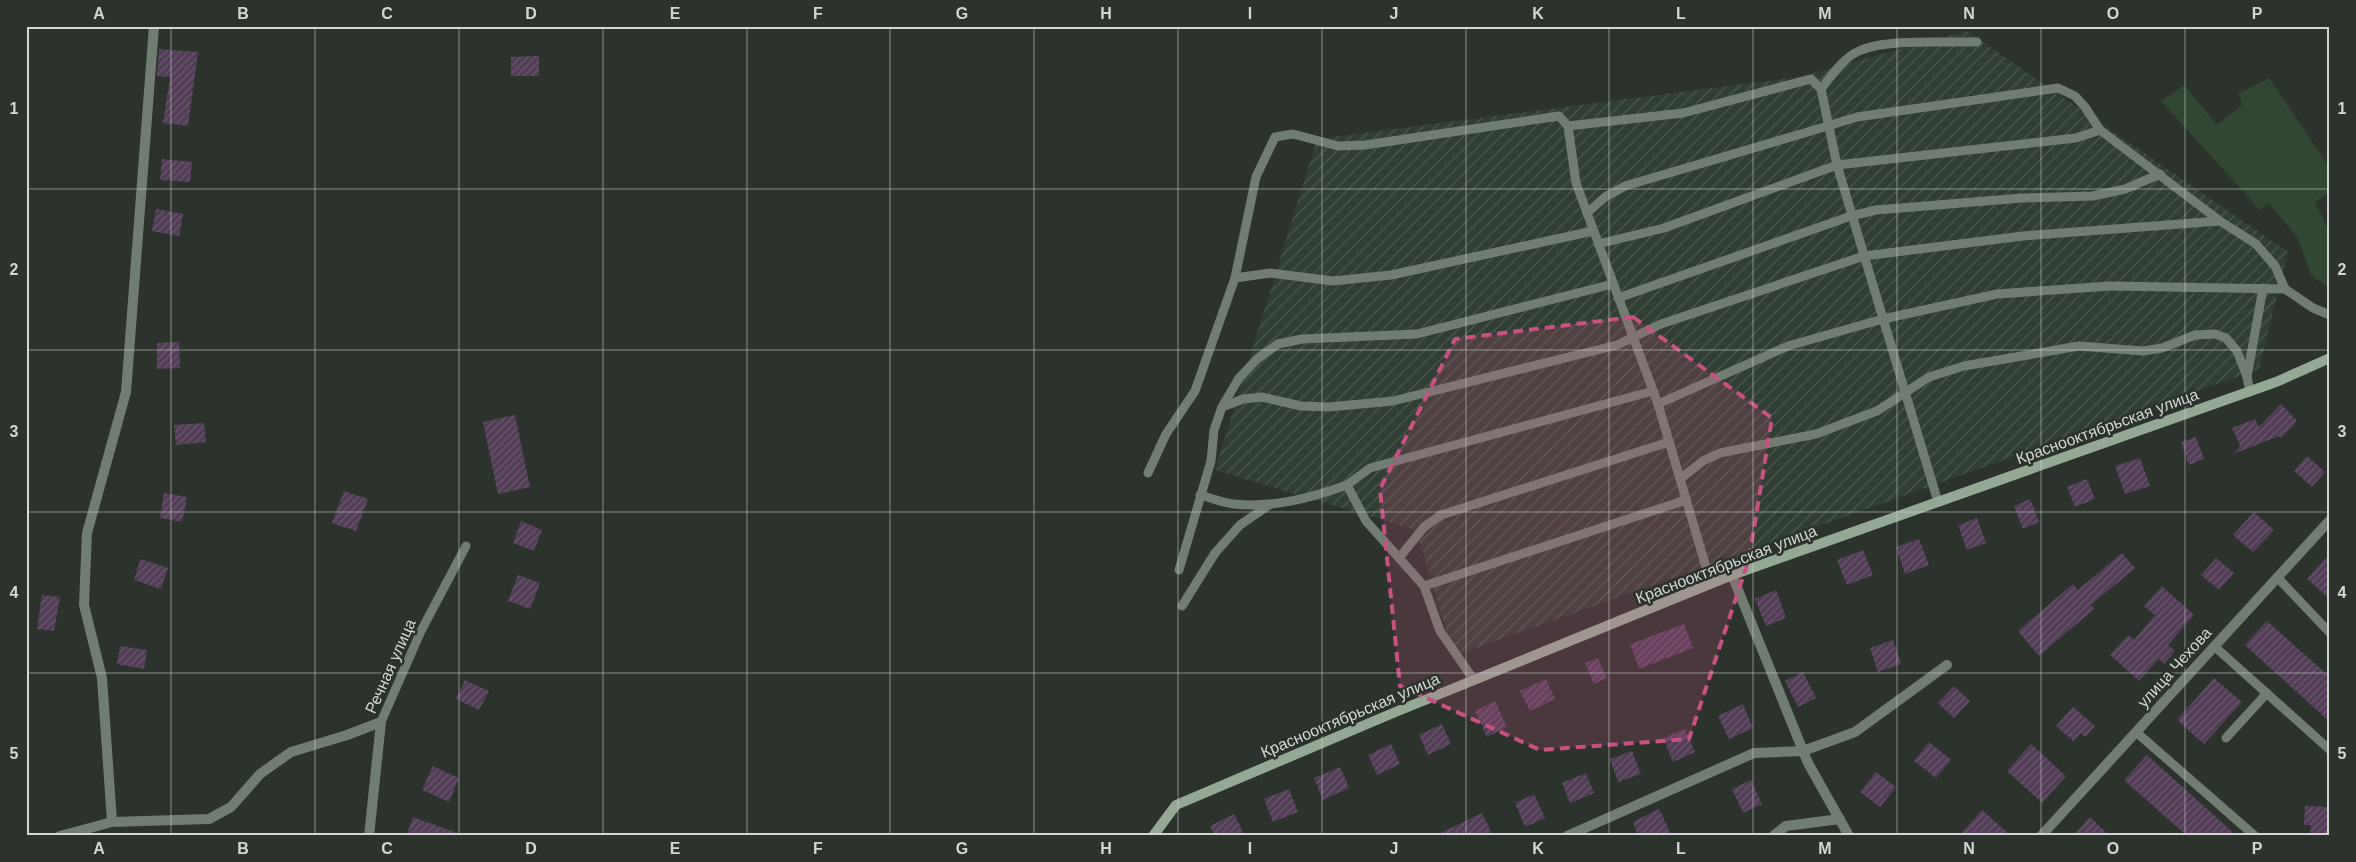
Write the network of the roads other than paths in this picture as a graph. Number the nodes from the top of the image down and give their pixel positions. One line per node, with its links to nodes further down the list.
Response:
1 (154, 26): 58 (street)
2 (1977, 42): 3 (lane)
3 (1821, 89): 4 (lane); 5 (lane)
4 (1828, 124): 6 (lane); 7 (lane); 9 (lane)
5 (1568, 126): 9 (lane); 15 (lane)
6 (2100, 130): 7 (lane); 8 (lane)
7 (1836, 165): 10 (lane); 13 (lane)
8 (2160, 174): 10 (lane); 11 (lane)
9 (1587, 213): 12 (lane)
10 (1851, 216): 14 (lane); 19 (lane)
11 (2220, 221): 14 (lane); 18 (lane)
12 (1593, 230): 13 (lane); 15 (lane)
13 (1598, 244): 16 (lane)
14 (1864, 256): 21 (lane); 22 (lane)
15 (1234, 278): 31 (lane)
16 (1613, 284): 19 (lane); 29 (lane)
17 (2263, 288): 18 (lane); 21 (lane); 24 (lane)
18 (2285, 289): 20 (lane)
19 (1618, 298): 22 (lane)
20 (2330, 315)
21 (1883, 320): 27 (lane); 28 (lane)
22 (1633, 337): 25 (lane); 29 (lane)
23 (2330, 358): 26 (street, Краснооктябрьская улица)
24 (2247, 377): 26 (lane); 27 (lane)
25 (1653, 391): 28 (lane); 33 (lane)
26 (2250, 391): 36 (street, Краснооктябрьская улица)
27 (1905, 394): 32 (lane); 36 (lane)
28 (1658, 404): 30 (lane)
29 (1222, 407): 34 (lane)
30 (1669, 442): 32 (lane); 40 (lane)
31 (1148, 473)
32 (1680, 479): 35 (lane)
33 (1347, 485): 37 (lane); 40 (lane)
34 (1200, 495): 37 (lane); 41 (lane)
35 (1686, 500): 44 (lane); 45 (lane)
36 (1938, 502): 42 (street, Краснооктябрьская улица)
37 (1269, 505): 46 (lane)
38 (2329, 522): 43 (street, улица Чехова)
39 (466, 546): 52 (lane, Речная улица)
40 (1399, 558): 45 (lane)
41 (1179, 570)
42 (1732, 575): 44 (street, Краснооктябрьская улица); 56 (street)
43 (2277, 577): 47 (lane); 48 (street, улица Чехова)
44 (1710, 584): 50 (street, Краснооктябрьская улица)
45 (1424, 586): 50 (lane)
46 (1182, 606)
47 (2330, 633)
48 (2214, 646): 51 (lane); 53 (street, улица Чехова)
49 (1947, 665): 56 (street)
50 (1474, 680): 61 (street, Краснооктябрьская улица)
51 (2267, 693): 54 (lane); 55 (lane)
52 (381, 722): 58 (street); 60 (street, Речная улица)
53 (2136, 732): 65 (street, улица Чехова); 66 (lane)
54 (2226, 738)
55 (2330, 750)
56 (1803, 751): 57 (street); 62 (street)
57 (1840, 819): 63 (street); 64 (street)
58 (112, 822): 59 (street)
59 (60, 836)
60 (369, 836)
61 (1153, 836)
62 (1567, 836)
63 (1773, 836)
64 (1849, 836)
65 (2041, 836)
66 (2255, 836)

